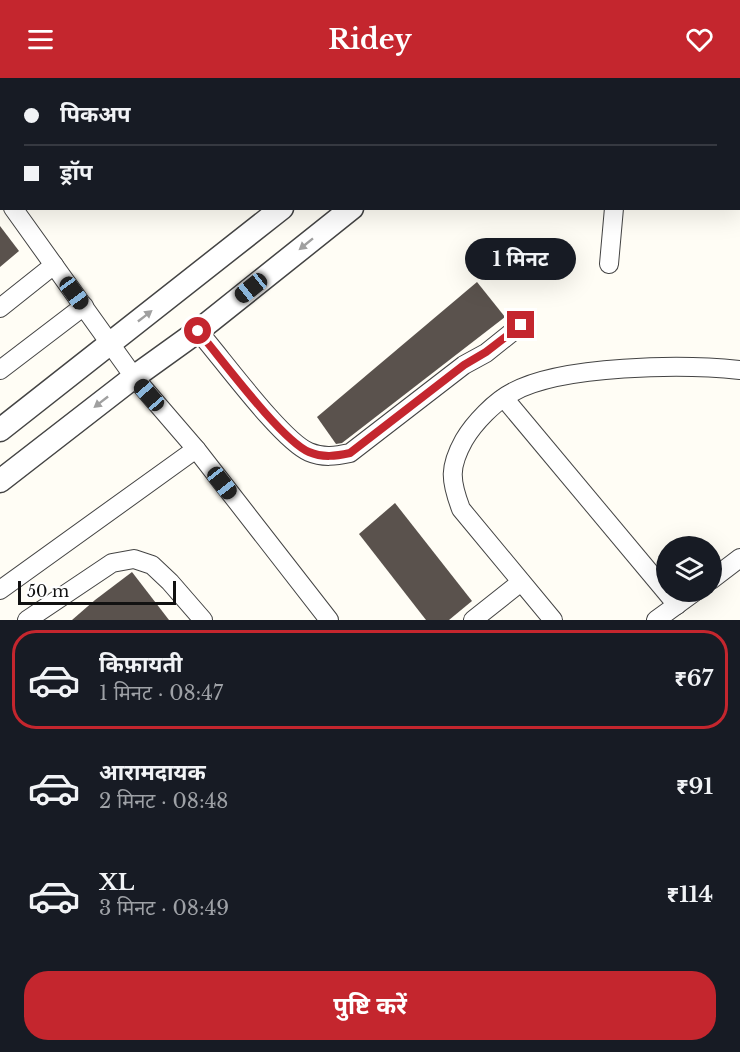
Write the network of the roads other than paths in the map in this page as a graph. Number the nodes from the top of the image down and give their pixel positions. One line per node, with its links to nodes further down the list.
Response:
1 (14, 210): 6 (street)
2 (279, 210): 11 (street, one-way to 2)
3 (614, 210): 5 (street)
4 (342, 212): 10 (street, one-way to 10)
5 (609, 264)
6 (54, 265): 7 (street); 8 (street)
7 (84, 306): 11 (street); 12 (street)
8 (0, 308)
9 (521, 325): 10 (street)
10 (198, 331): 14 (street)
11 (110, 343): 14 (street); 16 (street)
12 (0, 370)
13 (740, 370): 15 (street)
14 (134, 377): 17 (street); 18 (street, one-way to 18)
15 (504, 398): 21 (street); 24 (street)
16 (0, 430)
17 (196, 449): 22 (street); 27 (street)
18 (0, 481)
19 (737, 567): 20 (street)
20 (722, 574)
21 (521, 582): 28 (street); 29 (street)
22 (0, 590)
23 (681, 602): 24 (street)
24 (677, 605): 30 (street)
25 (27, 620): 26 (street)
26 (203, 620)
27 (329, 620)
28 (473, 620)
29 (553, 620)
30 (656, 620)

